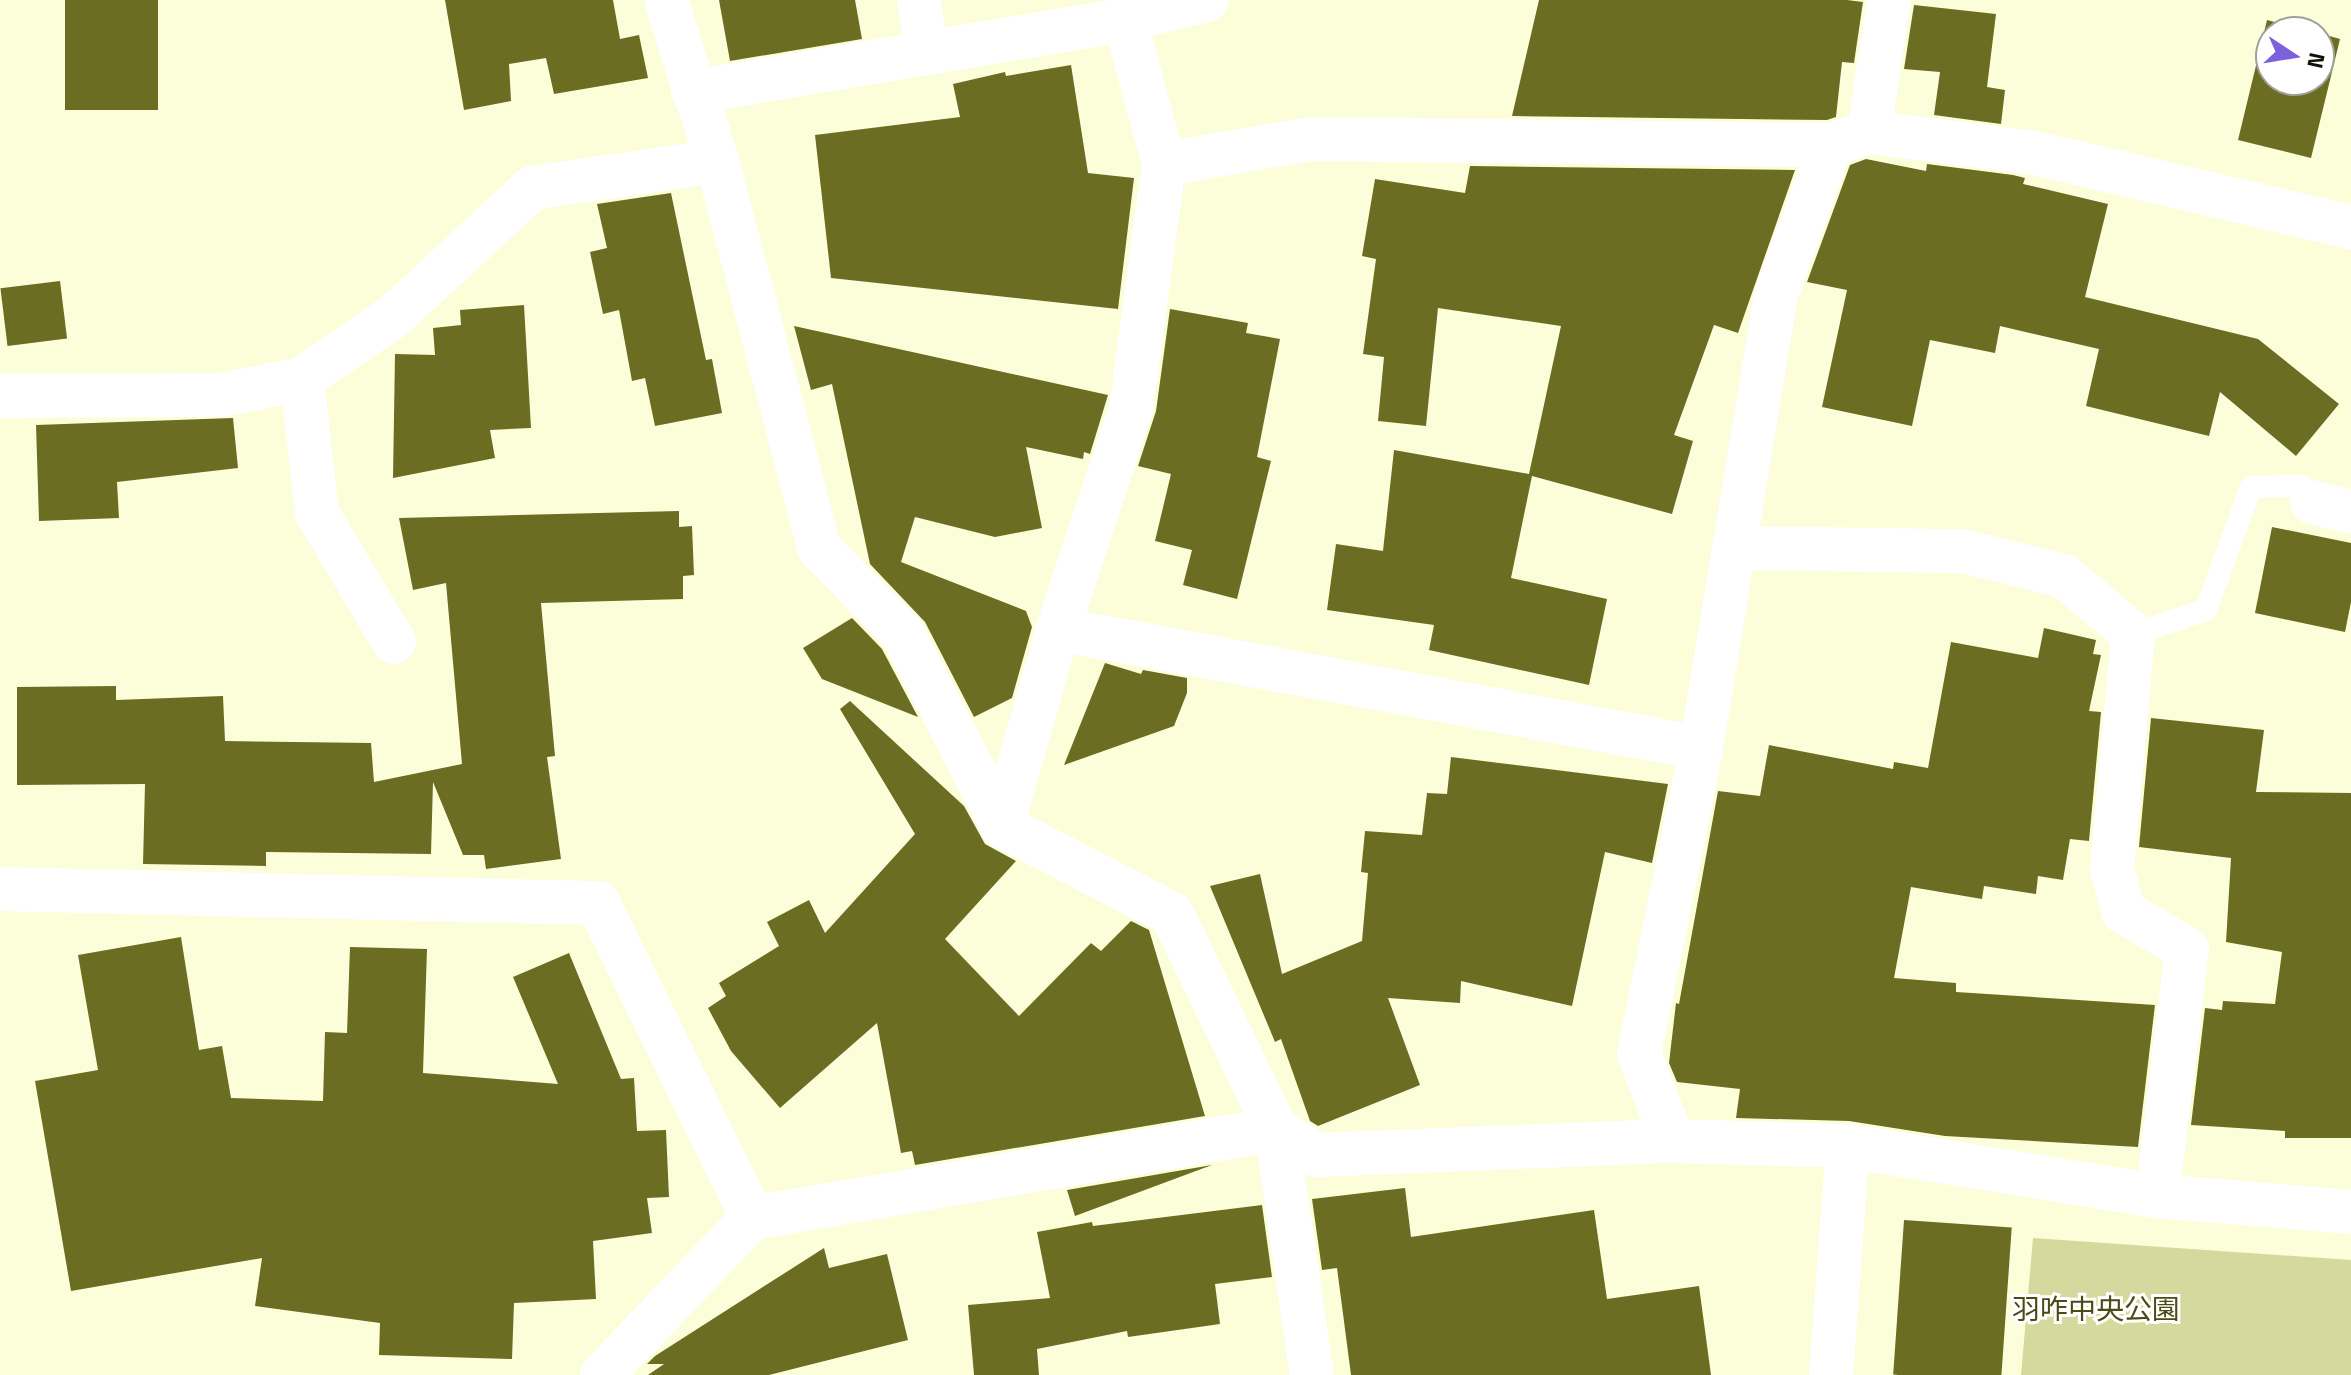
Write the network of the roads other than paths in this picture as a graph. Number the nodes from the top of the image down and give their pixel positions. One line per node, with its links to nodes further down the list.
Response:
1 (666, 0): 7 (street)
2 (919, 0): 6 (street)
3 (1207, 0): 5 (street)
4 (1889, 0): 8 (street)
5 (1125, 20): 6 (street); 10 (street)
6 (926, 52): 7 (street)
7 (693, 92): 9 (street)
8 (1850, 138): 10 (street); 11 (street); 15 (street)
9 (717, 161): 12 (street); 20 (street)
10 (1164, 164): 16 (street)
11 (2351, 227)
12 (302, 379): 13 (street); 18 (street)
13 (0, 396)
14 (2332, 507): 17 (lane)
15 (1734, 548): 17 (street); 19 (street)
16 (1058, 629): 19 (street); 20 (street)
17 (2133, 634): 25 (street)
18 (394, 642)
19 (1701, 748): 23 (street)
20 (1002, 826): 22 (street)
21 (0, 889): 27 (street)
22 (1276, 1129): 23 (street); 27 (street); 29 (street)
23 (1673, 1141): 24 (street)
24 (1848, 1146): 25 (street); 30 (street)
25 (2157, 1196): 26 (street)
26 (2351, 1212)
27 (752, 1218): 28 (street)
28 (602, 1375)
29 (1312, 1375)
30 (1831, 1375)

